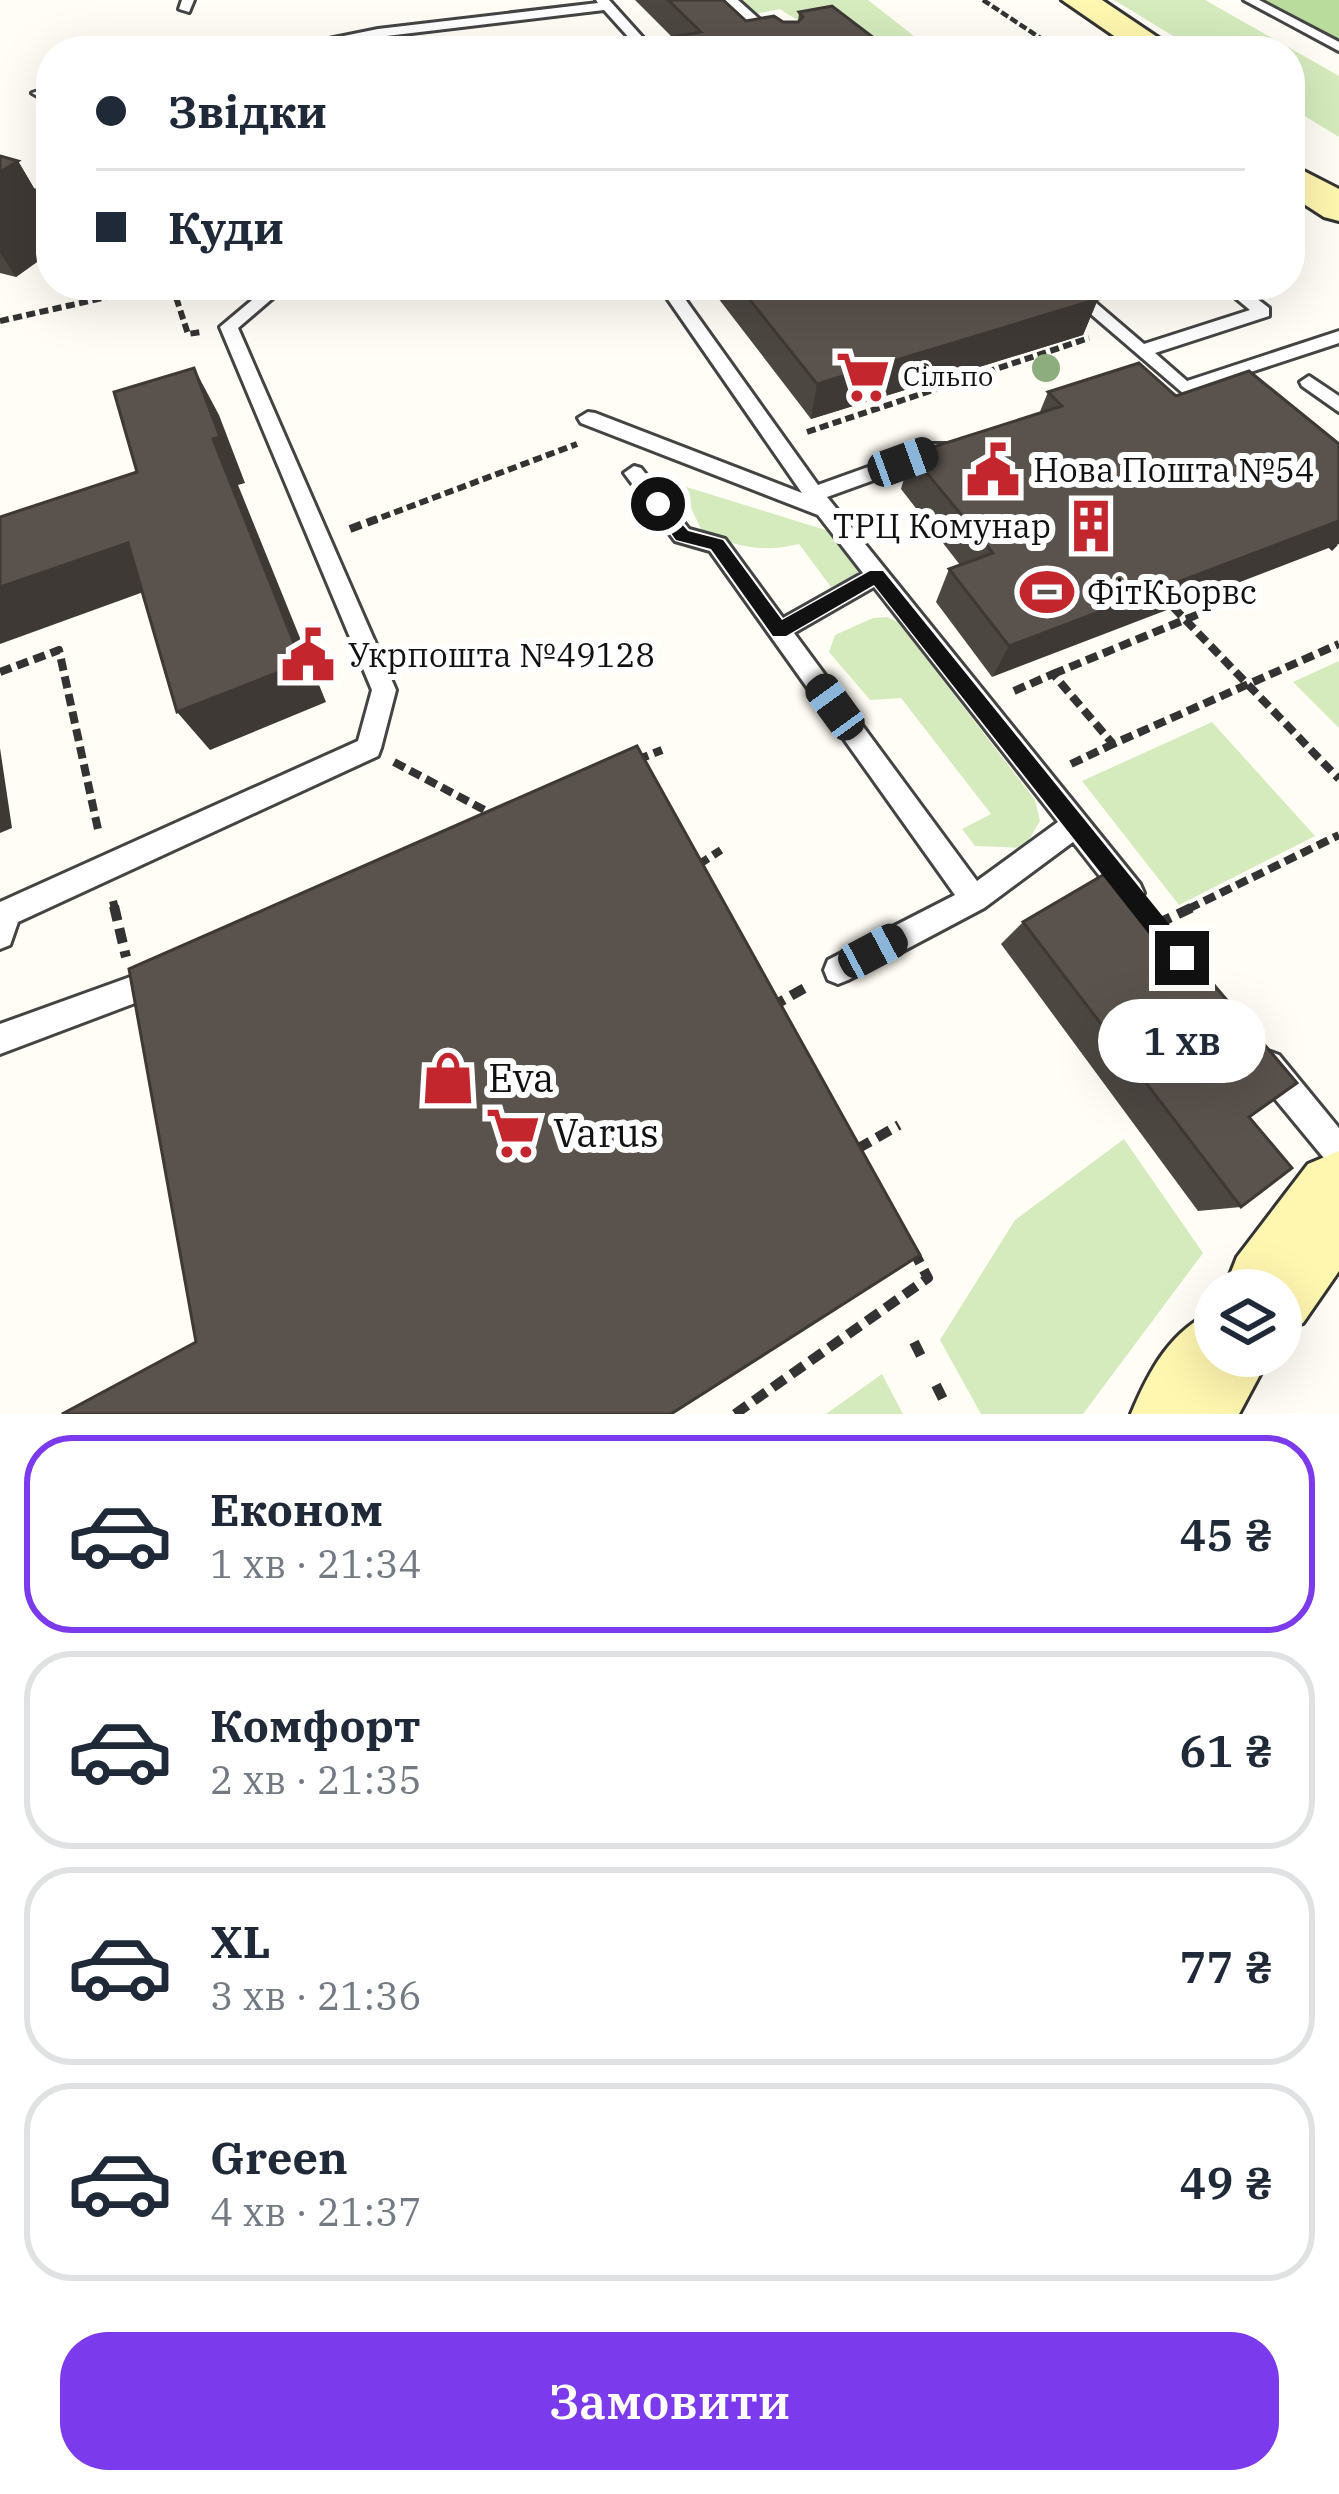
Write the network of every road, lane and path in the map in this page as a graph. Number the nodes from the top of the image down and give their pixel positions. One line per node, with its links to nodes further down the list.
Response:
1 (731, 0): 9 (lane)
2 (983, 0): 10 (path)
3 (1079, 0): 12 (main road)
4 (1250, 0): 13 (lane)
5 (604, 3): 7 (lane); 8 (lane)
6 (1043, 13): 11 (main road)
7 (361, 36)
8 (634, 36)
9 (771, 36)
10 (1037, 36)
11 (1078, 36)
12 (1136, 36)
13 (1339, 47)
14 (1312, 161): 17 (main road)
15 (0, 193): 16 (street)
16 (36, 201)
17 (1339, 208)
18 (94, 300): 24 (path)
19 (177, 300): 25 (path)
20 (262, 300): 25 (lane)
21 (677, 300): 33 (lane)
22 (1081, 300): 26 (lane)
23 (1247, 300): 28 (lane)
24 (0, 321)
25 (229, 327): 38 (lane)
26 (1115, 329): 28 (lane); 33 (path)
27 (1339, 337): 28 (lane)
28 (1142, 351)
29 (1309, 382): 30 (lane)
30 (1339, 406)
31 (588, 418): 36 (lane)
32 (970, 438): 36 (lane)
33 (777, 442): 36 (lane)
34 (578, 444): 38 (path)
35 (634, 472): 44 (lane)
36 (819, 502): 40 (lane)
37 (1322, 537): 39 (path)
38 (320, 540): 50 (lane)
39 (1339, 552)
40 (876, 576): 44 (lane); 49 (lane)
41 (1208, 601): 43 (path)
42 (1173, 607): 43 (path)
43 (1185, 619): 47 (path); 48 (path)
44 (779, 631): 64 (lane)
45 (1339, 644): 48 (path)
46 (0, 672): 62 (path)
47 (1053, 674): 48 (path); 49 (path)
48 (1249, 684): 55 (path)
49 (980, 706): 56 (lane)
50 (369, 748): 57 (path); 62 (lane)
51 (662, 750): 52 (path)
52 (635, 760): 53 (path); 54 (path)
53 (623, 766)
54 (646, 778)
55 (1339, 779)
56 (1076, 824): 64 (lane); 65 (lane)
57 (482, 830)
58 (1339, 835): 65 (path)
59 (688, 848): 61 (path)
60 (721, 850): 61 (path)
61 (698, 865): 63 (path)
62 (106, 868): 66 (lane); 69 (path)
63 (710, 884)
64 (974, 899): 67 (lane)
65 (1156, 925)
66 (0, 935)
67 (838, 970): 70 (path)
68 (767, 983): 70 (path)
69 (133, 990): 73 (lane)
70 (779, 1002): 71 (path); 72 (path)
71 (766, 1010)
72 (790, 1023)
73 (0, 1039)
74 (1249, 1042): 78 (lane)
75 (899, 1125): 77 (path)
76 (846, 1128): 77 (path)
77 (857, 1149): 79 (path)
78 (1339, 1152)
79 (867, 1167)
80 (1339, 1195): 82 (main road)
81 (908, 1241): 88 (path)
82 (1285, 1269)
83 (914, 1342): 84 (path)
84 (923, 1360)
85 (1207, 1377): 89 (main road)
86 (936, 1385): 87 (path)
87 (944, 1401)
88 (735, 1414)
89 (1180, 1414)

